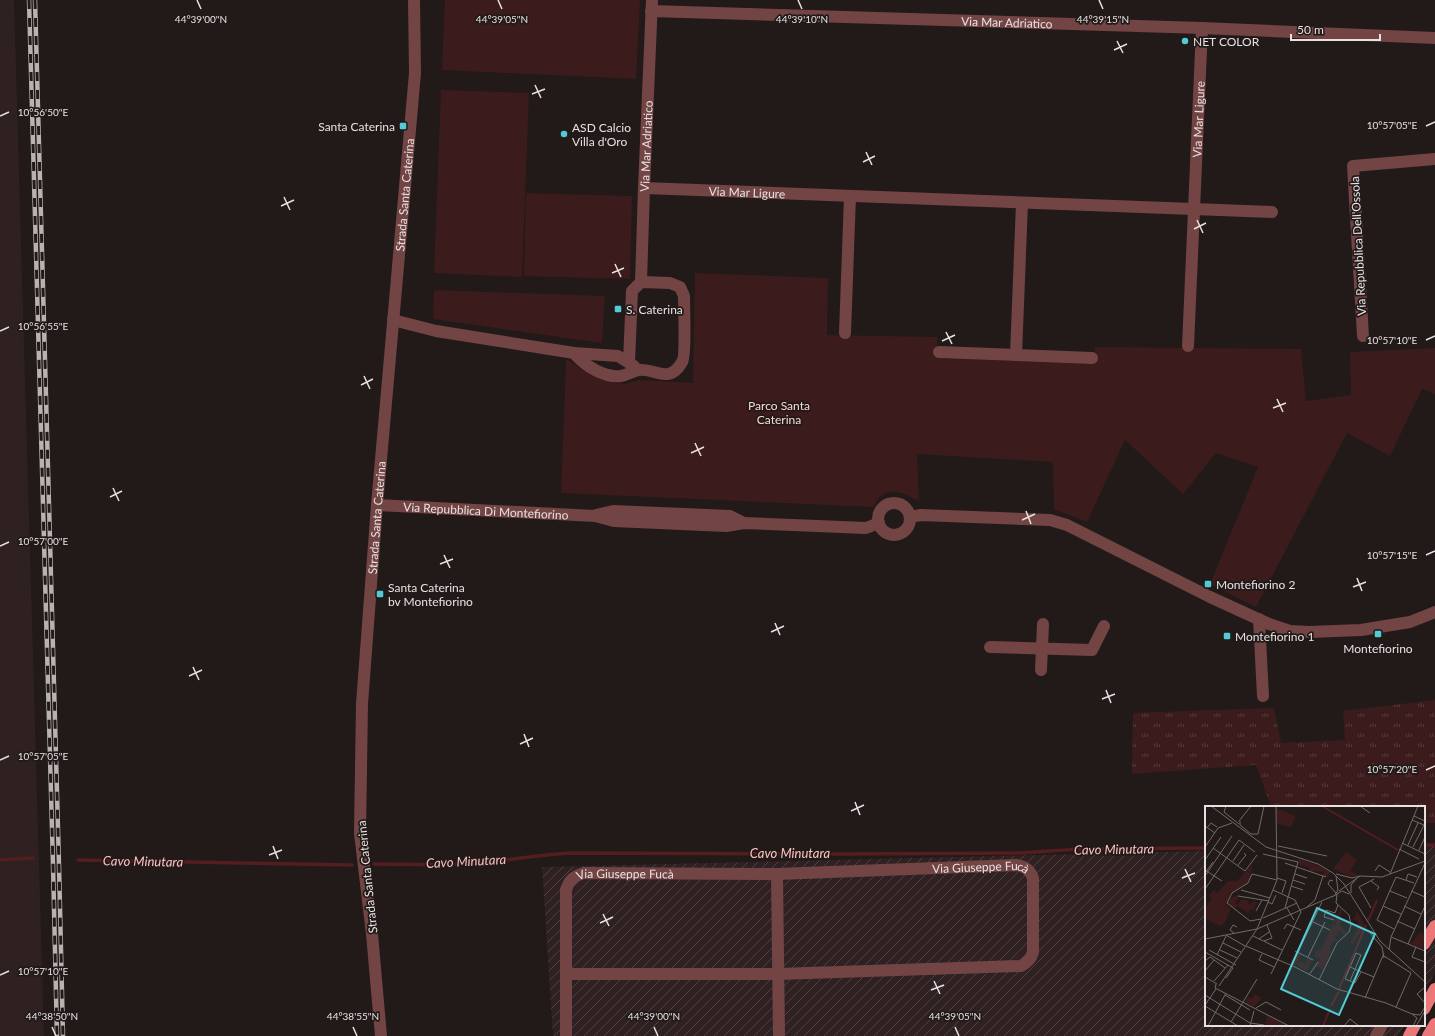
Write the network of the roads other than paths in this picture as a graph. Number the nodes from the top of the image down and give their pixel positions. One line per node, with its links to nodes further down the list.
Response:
1 (414, 0): 12 (street, Strada Santa Caterina)
2 (652, 5): 3 (street, Via Mar Adriatico); 6 (street, Via Mar Adriatico)
3 (1202, 28): 4 (street, Via Mar Adriatico); 9 (street, Via Mar Ligure)
4 (1435, 38)
5 (1435, 159): 14 (street, Via Repubblica Dell'Ossola)
6 (644, 188): 7 (street, Via Mar Ligure); 11 (street, Via Mar Adriatico)
7 (850, 196): 8 (street, Via Mar Ligure); 13 (street)
8 (1022, 203): 9 (street, Via Mar Ligure); 18 (street)
9 (1194, 209): 10 (street, Via Mar Ligure); 15 (street, Via Mar Ligure)
10 (1272, 212)
11 (641, 282): 20 (street, Via Mar Adriatico); 21 (street)
12 (393, 320): 17 (street); 22 (street, Strada Santa Caterina)
13 (845, 333)
14 (1363, 336)
15 (1188, 346)
16 (939, 352): 18 (street)
17 (574, 353): 20 (street); 21 (street)
18 (1016, 355): 19 (street)
19 (1092, 358)
20 (629, 362): 21 (street)
21 (639, 370)
22 (377, 505): 24 (street, Via Repubblica Di Montefiorino); 43 (street, Strada Santa Caterina)
23 (910, 517): 24 (street); 24 (street); 26 (street)
24 (879, 523)
25 (1435, 612): 26 (street)
26 (1259, 619): 32 (street)
27 (1042, 624): 30 (street)
28 (1104, 626): 30 (street)
29 (990, 647): 30 (street)
30 (1041, 648): 31 (street)
31 (1041, 670)
32 (1263, 696)
33 (777, 874): 36 (street, Via Giuseppe Fucà); 37 (street); 37 (street, Via Giuseppe Fucà)
34 (1435, 926): 35 (highway)
35 (1425, 942)
36 (566, 974): 37 (street, Via Giuseppe Fucà); 44 (street, Via Giuseppe Fucà)
37 (778, 974): 45 (street)
38 (1435, 989): 39 (highway)
39 (1425, 1007)
40 (1435, 1024): 48 (highway)
41 (1381, 1026): 46 (street)
42 (1414, 1026): 47 (highway)
43 (381, 1036)
44 (566, 1036)
45 (779, 1036)
46 (1376, 1036)
47 (1409, 1036)
48 (1428, 1036)

